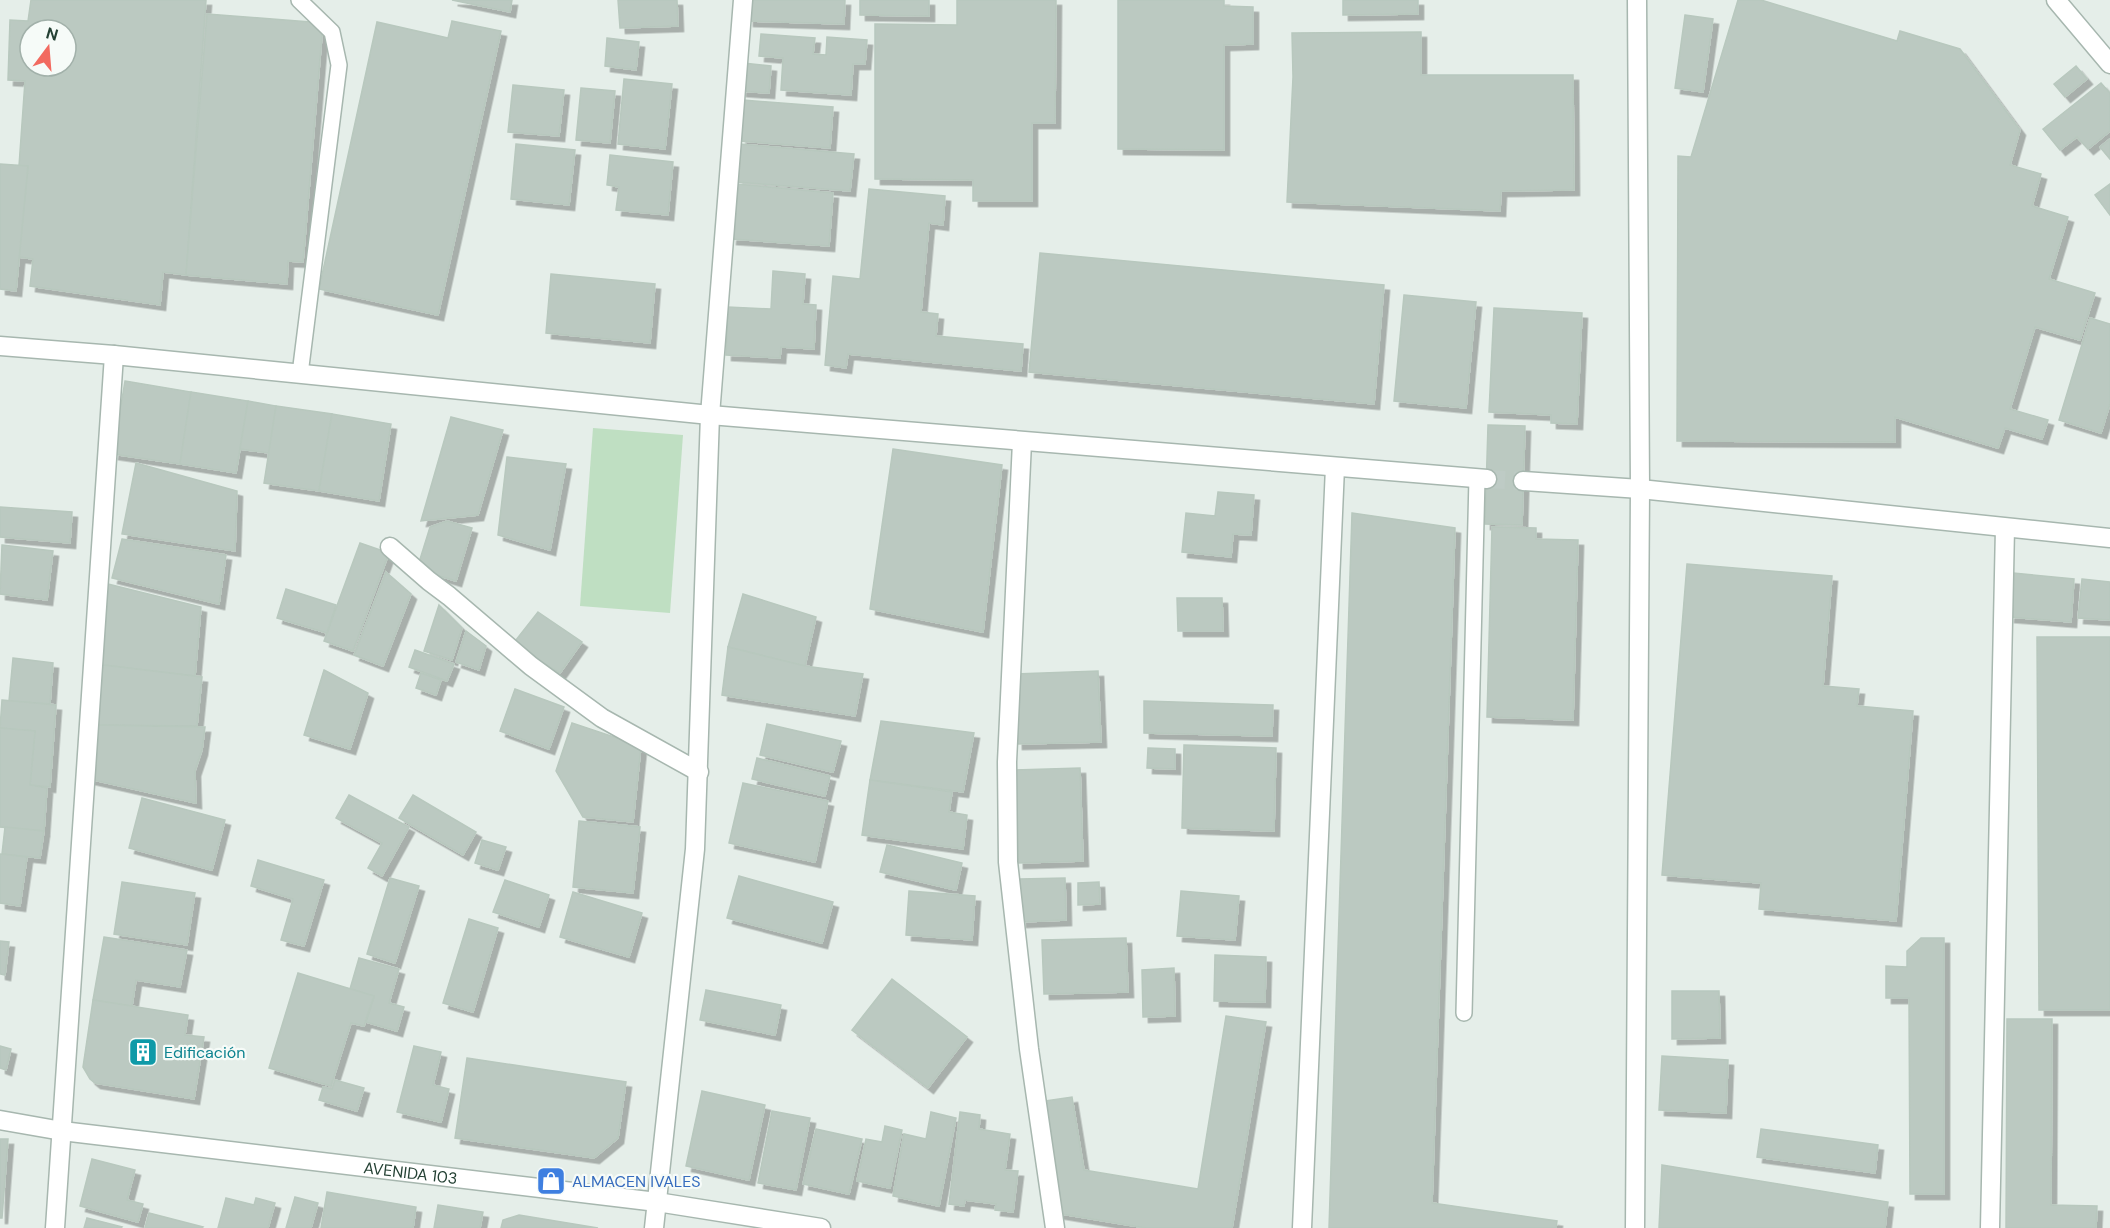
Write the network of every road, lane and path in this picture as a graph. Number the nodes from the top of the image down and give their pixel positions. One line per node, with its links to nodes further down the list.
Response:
1 (299, 0): 8 (lane)
2 (743, 0): 9 (street)
3 (1637, 0): 14 (street)
4 (2056, 0): 5 (street)
5 (2110, 64)
6 (0, 345): 7 (street)
7 (114, 355): 8 (street); 21 (street)
8 (300, 374): 9 (street)
9 (710, 416): 10 (street); 18 (street)
10 (1022, 442): 11 (street); 26 (street)
11 (1335, 467): 12 (street); 27 (street)
12 (1482, 478): 19 (lane)
13 (1523, 481): 14 (street)
14 (1640, 489): 15 (street); 28 (street)
15 (2005, 528): 16 (street); 29 (street)
16 (2110, 538)
17 (390, 547): 18 (street)
18 (699, 772): 22 (street)
19 (1464, 1013)
20 (0, 1120): 21 (street, AVENIDA 103)
21 (62, 1131): 22 (street, AVENIDA 103); 23 (street)
22 (657, 1202): 24 (street); 25 (street, AVENIDA 103)
23 (55, 1228)
24 (654, 1228)
25 (821, 1228)
26 (1056, 1228)
27 (1302, 1228)
28 (1635, 1228)
29 (1990, 1228)

